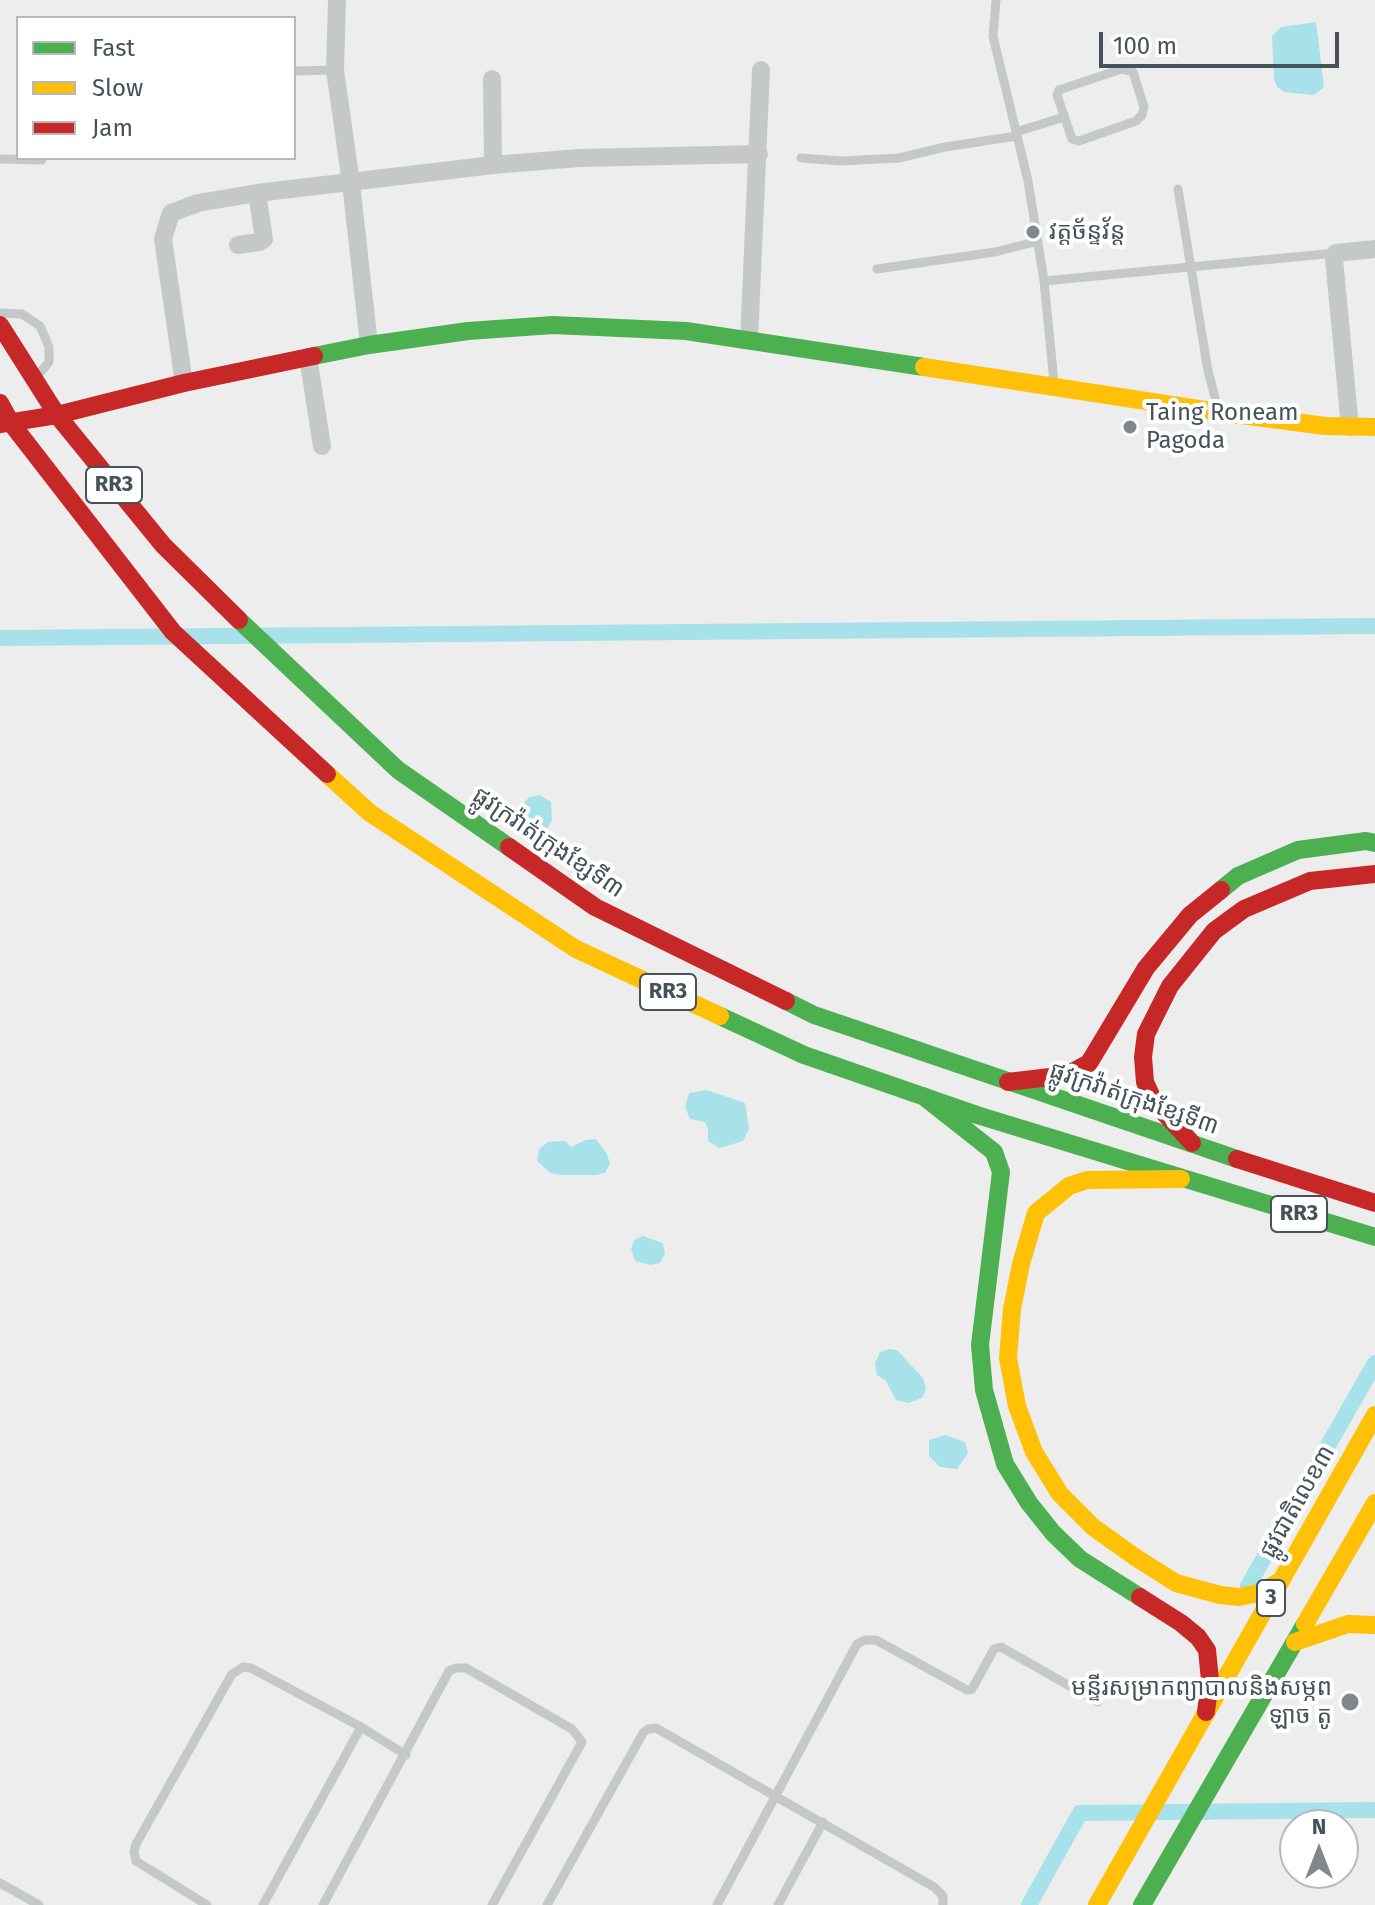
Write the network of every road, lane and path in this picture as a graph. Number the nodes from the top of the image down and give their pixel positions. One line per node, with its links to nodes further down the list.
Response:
1 (337, 0): 3 (street)
2 (996, 0): 8 (lane)
3 (335, 70): 5 (lane); 12 (street)
4 (761, 70): 9 (street)
5 (296, 71)
6 (492, 79): 11 (street)
7 (1064, 117): 7 (lane); 8 (lane)
8 (1017, 134): 10 (lane); 15 (lane)
9 (759, 154): 11 (street); 24 (street)
10 (801, 158)
11 (493, 165): 12 (street)
12 (351, 183): 14 (street); 25 (street)
13 (1178, 189): 19 (lane)
14 (257, 193): 16 (street); 28 (street)
15 (1038, 241): 20 (lane); 21 (lane)
16 (238, 245)
17 (1375, 249): 18 (street)
18 (1336, 253): 19 (lane); 34 (street)
19 (1189, 266): 21 (lane); 31 (lane)
20 (877, 269)
21 (1044, 281): 29 (lane)
22 (0, 313): 27 (lane)
23 (0, 325): 27 (main road, ផ្លូវក្រវ៉ាត់ក្រុងខ្សែទី៣ / RR3)
24 (749, 340): 25 (main road); 29 (main road)
25 (369, 345): 26 (main road)
26 (308, 357): 28 (main road); 36 (street)
27 (33, 381): 32 (main road, ផ្លូវក្រវ៉ាត់ក្រុងខ្សែទី៣ / RR3)
28 (184, 383): 32 (main road)
29 (1055, 386): 31 (main road)
30 (0, 403): 33 (main road, RR3)
31 (1218, 412): 34 (main road)
32 (57, 415): 33 (main road); 39 (main road, ផ្លូវក្រវ៉ាត់ក្រុងខ្សែទី៣ / RR3)
33 (6, 423): 40 (main road, RR3)
34 (1350, 427): 35 (main road)
35 (1375, 427)
36 (322, 446)
37 (1375, 843): 39 (main road)
38 (1375, 874): 41 (main road)
39 (1008, 1082): 41 (main road, ផ្លូវក្រវ៉ាត់ក្រុងខ្សែទី៣ / RR3)
40 (923, 1096): 42 (main road, RR3); 51 (main road)
41 (1192, 1143): 43 (main road, ផ្លូវក្រវ៉ាត់ក្រុងខ្សែទី៣ / RR3)
42 (1181, 1179): 44 (main road, RR3); 47 (main road)
43 (1375, 1203)
44 (1375, 1237)
45 (1375, 1415): 47 (main road, ផ្លូវជាតិលេខ៣ / 3)
46 (1375, 1503): 49 (main road, 3)
47 (1279, 1582): 51 (main road, ផ្លូវជាតិលេខ៣ / 3)
48 (1375, 1625): 49 (main road)
49 (1295, 1642): 67 (main road, 3)
50 (1098, 1702): 54 (lane)
51 (1206, 1712): 66 (main road, ផ្លូវជាតិលេខ៣ / 3)
52 (361, 1727): 53 (lane); 58 (lane); 59 (lane)
53 (406, 1755): 60 (lane); 61 (lane)
54 (777, 1796): 55 (lane); 62 (lane); 63 (lane)
55 (823, 1822): 64 (lane); 65 (lane)
56 (0, 1883): 57 (lane)
57 (39, 1905)
58 (207, 1905)
59 (263, 1905)
60 (323, 1905)
61 (492, 1905)
62 (547, 1905)
63 (717, 1905)
64 (778, 1905)
65 (943, 1905)
66 (1097, 1905)
67 (1142, 1905)

